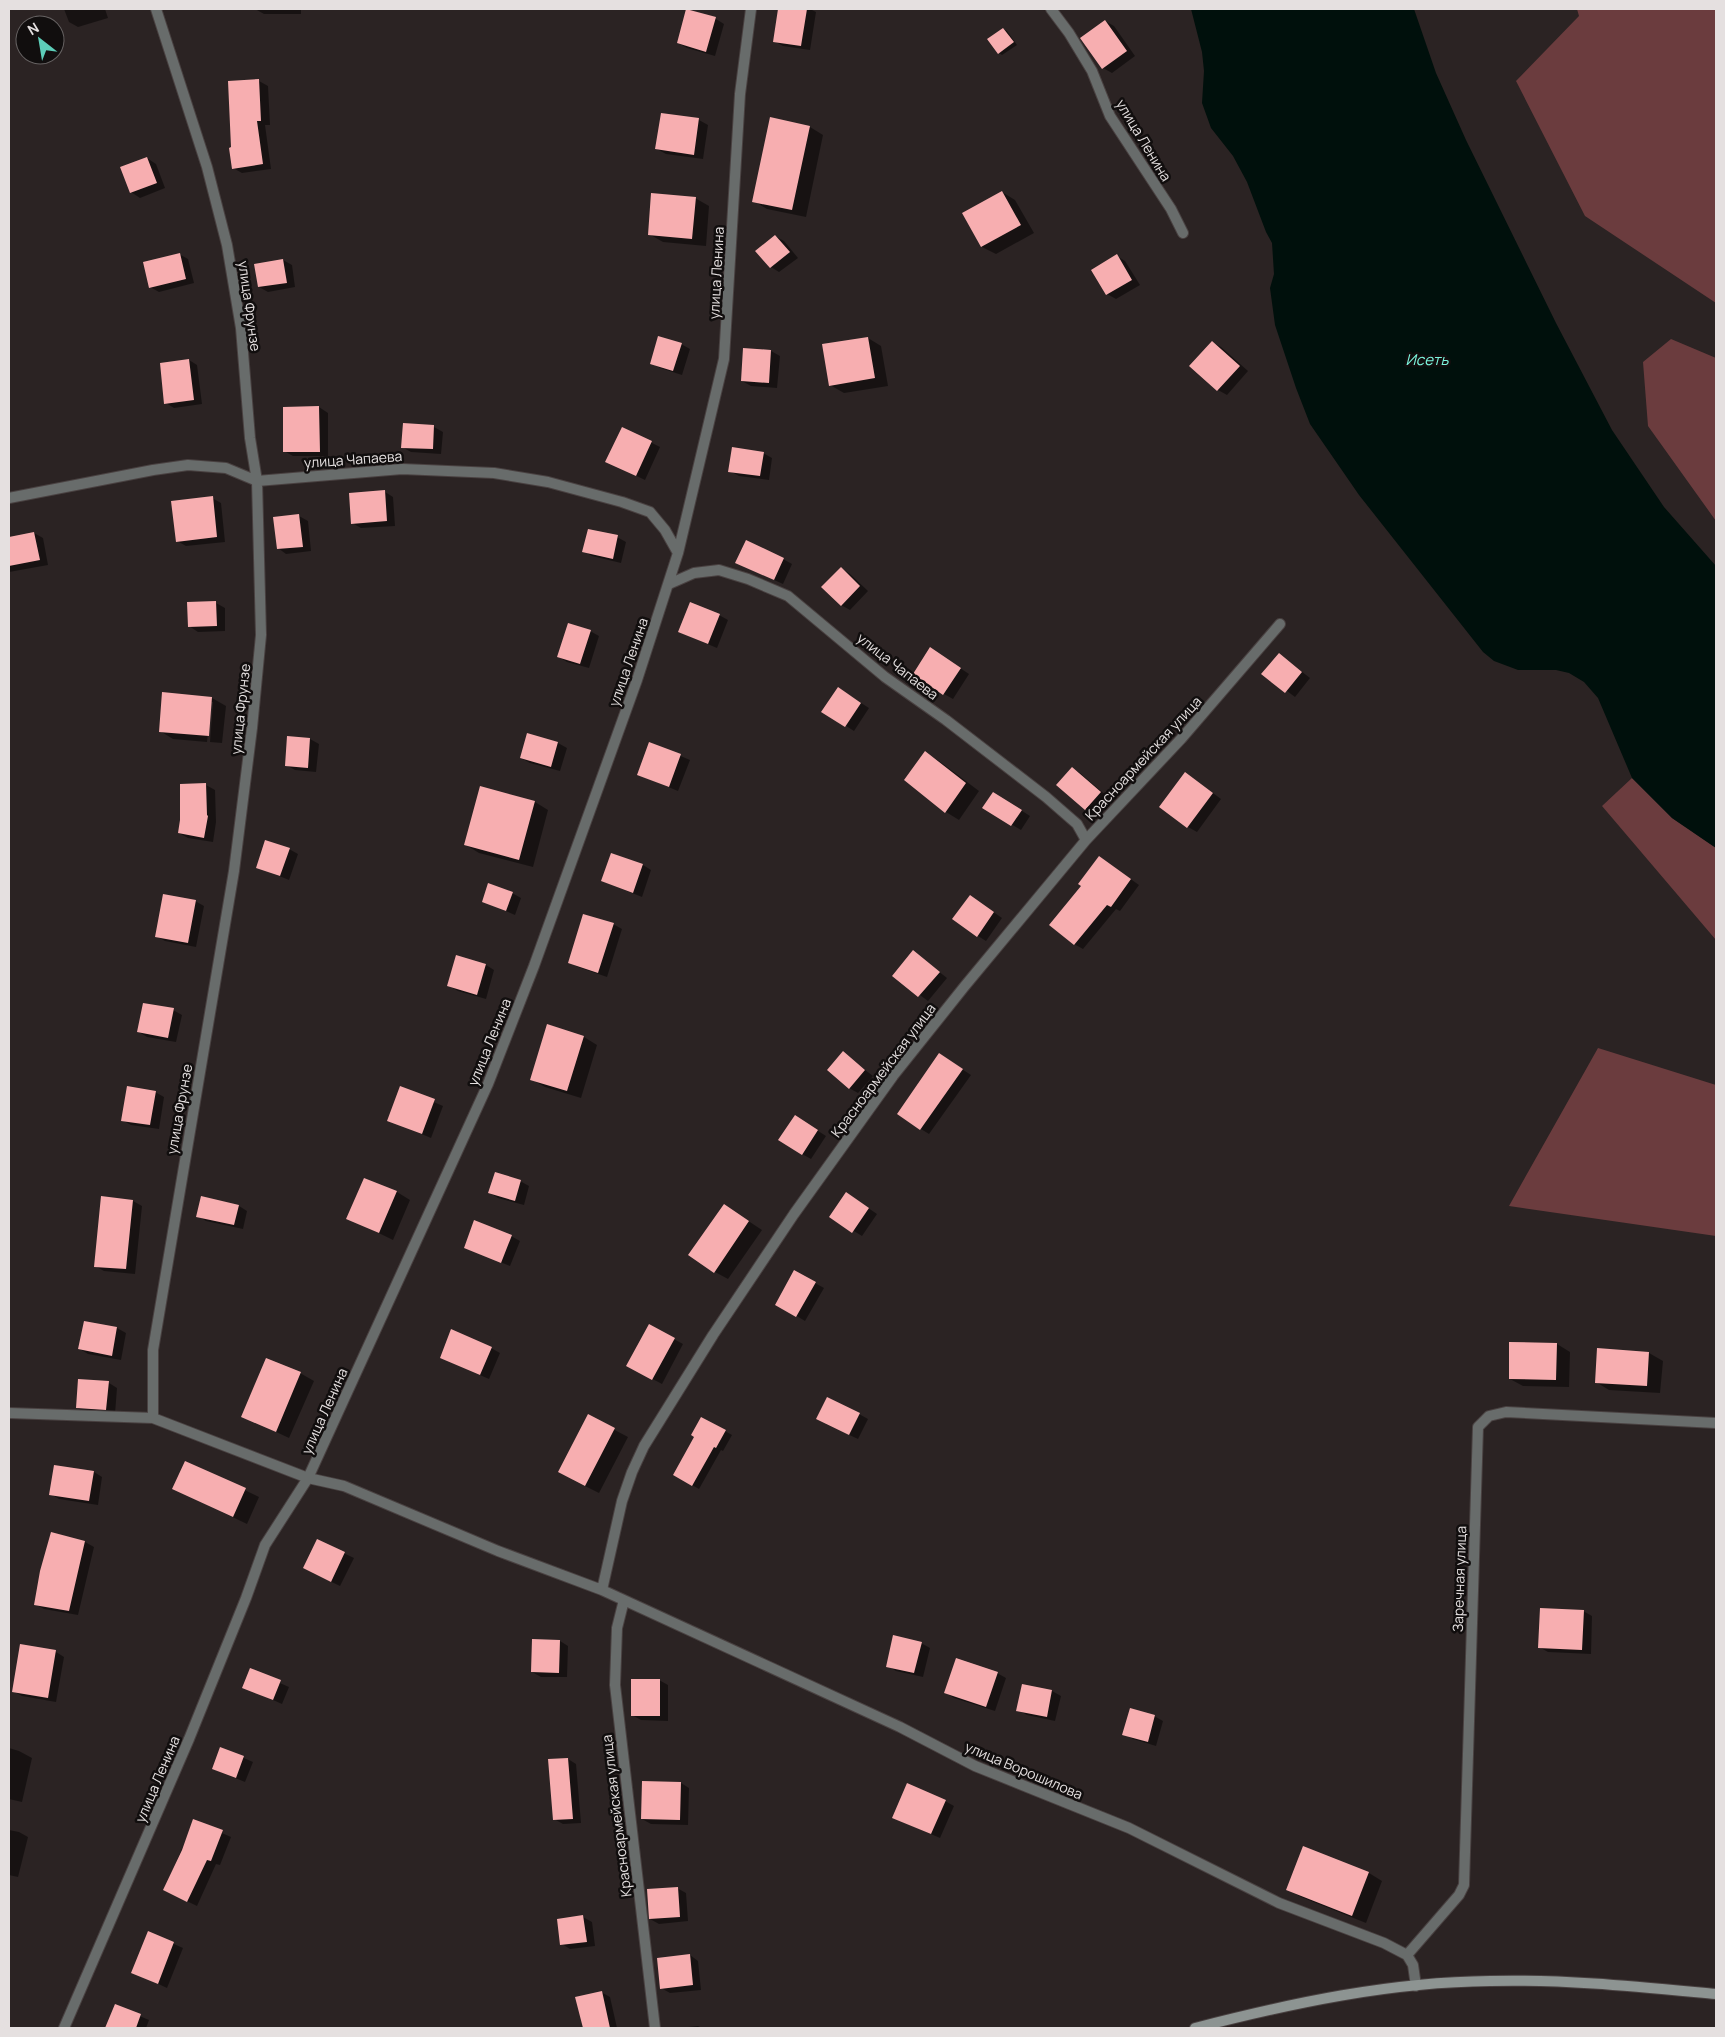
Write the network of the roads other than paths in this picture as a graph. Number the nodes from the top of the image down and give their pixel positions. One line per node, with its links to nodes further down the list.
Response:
1 (156, 9): 5 (street, улица Фрунзе)
2 (751, 9): 7 (street, улица Ленина)
3 (1051, 9): 4 (street, улица Ленина)
4 (1183, 233)
5 (257, 481): 6 (street, улица Чапаева); 7 (street, улица Чапаева); 12 (street, улица Фрунзе)
6 (9, 498)
7 (678, 553): 8 (street, улица Ленина)
8 (669, 584): 10 (street, улица Чапаева); 14 (street, улица Ленина)
9 (1280, 624): 10 (street, Красноармейская улица)
10 (1086, 840): 15 (street, Красноармейская улица)
11 (9, 1413): 12 (street, улица Ворошилова)
12 (152, 1418): 14 (street, улица Ворошилова)
13 (1716, 1423): 17 (street, Заречная улица)
14 (308, 1478): 15 (street, улица Ворошилова); 20 (street, улица Ленина)
15 (602, 1590): 16 (street, улица Ворошилова)
16 (624, 1600): 17 (street, улица Ворошилова); 21 (street, Красноармейская улица)
17 (1407, 1956): 18 (street)
18 (1416, 1986): 19 (main road); 22 (main road)
19 (1716, 1994)
20 (64, 2028)
21 (655, 2028)
22 (1196, 2028)

